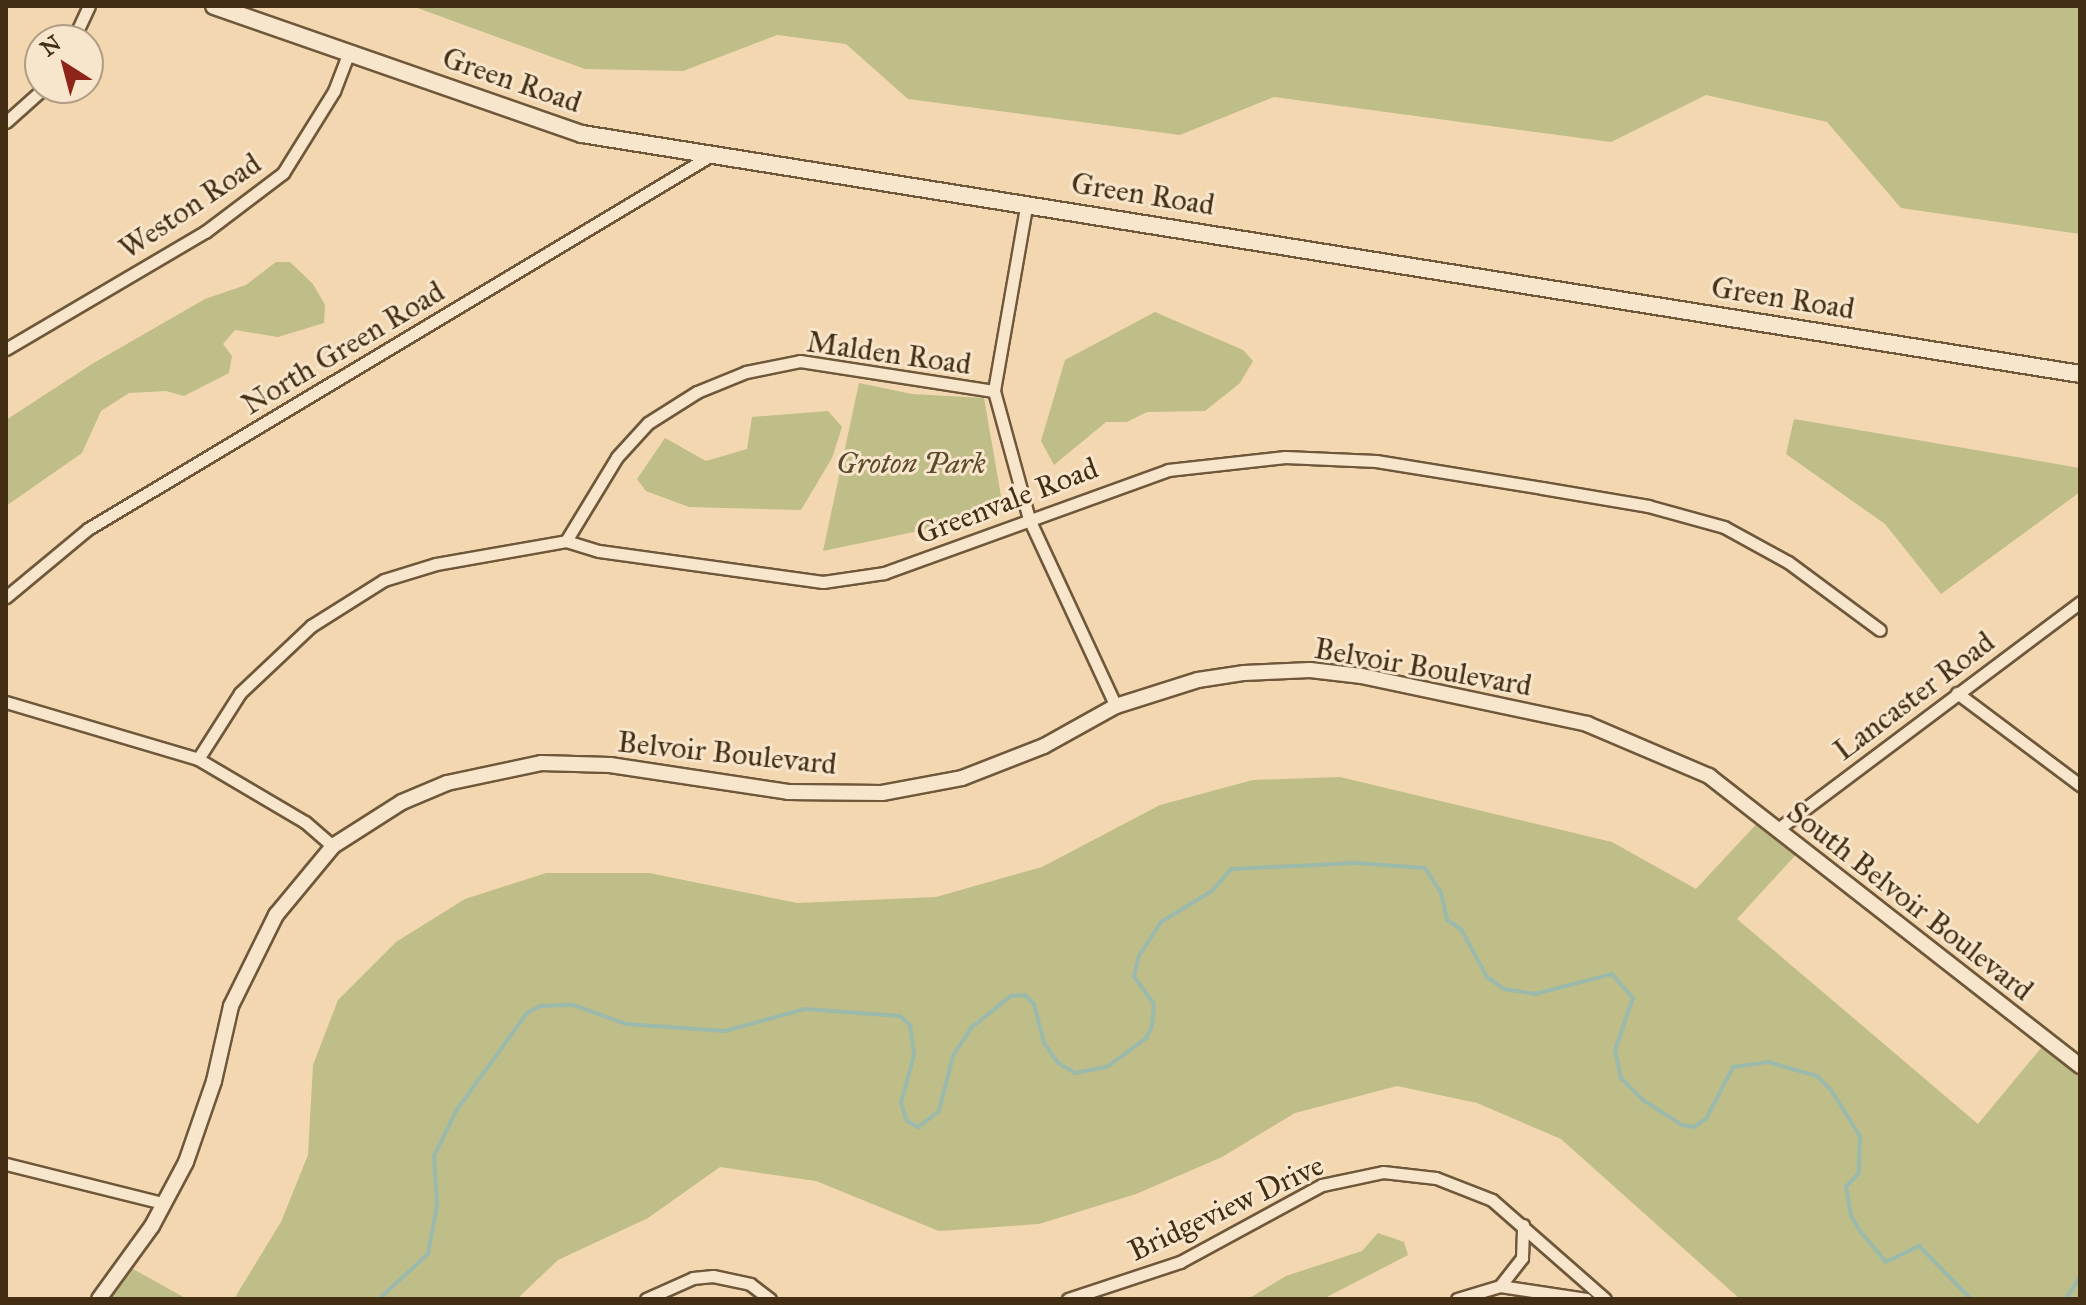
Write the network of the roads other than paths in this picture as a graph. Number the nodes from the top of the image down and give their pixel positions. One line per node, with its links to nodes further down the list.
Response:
1 (214, 6): 2 (main road, Green Road)
2 (348, 54): 5 (main road, Green Road); 7 (street, Weston Road)
3 (26, 104): 4 (street)
4 (6, 122)
5 (714, 153): 6 (main road, Green Road); 12 (street, North Green Road)
6 (1026, 207): 8 (main road, Green Road); 9 (street)
7 (6, 349)
8 (2080, 374)
9 (994, 391): 10 (street); 11 (street, Malden Road)
10 (1029, 519): 11 (street, Greenvale Road); 14 (street, Greenvale Road); 17 (street)
11 (566, 541): 18 (street, Greenvale Road)
12 (6, 597)
13 (2080, 602): 15 (street, Lancaster Road)
14 (1880, 630)
15 (1957, 693): 20 (street); 21 (street, Lancaster Road)
16 (6, 702): 18 (street)
17 (1116, 706): 19 (street, Belvoir Boulevard); 22 (street, Belvoir Boulevard)
18 (198, 759): 22 (street)
19 (1709, 776): 21 (street, South Belvoir Boulevard)
20 (2080, 785)
21 (1778, 829): 23 (street, South Belvoir Boulevard)
22 (333, 846): 25 (street, Belvoir Boulevard)
23 (2080, 1066)
24 (6, 1164): 25 (street)
25 (163, 1203): 28 (street, Belvoir Boulevard)
26 (1523, 1225): 27 (street); 31 (street, Bridgeview Drive); 34 (street, Bridgeview Drive)
27 (1500, 1286): 32 (street); 33 (street)
28 (99, 1299)
29 (646, 1299): 30 (street)
30 (770, 1299)
31 (1068, 1299)
32 (1457, 1299)
33 (1586, 1299)
34 (1605, 1299)

